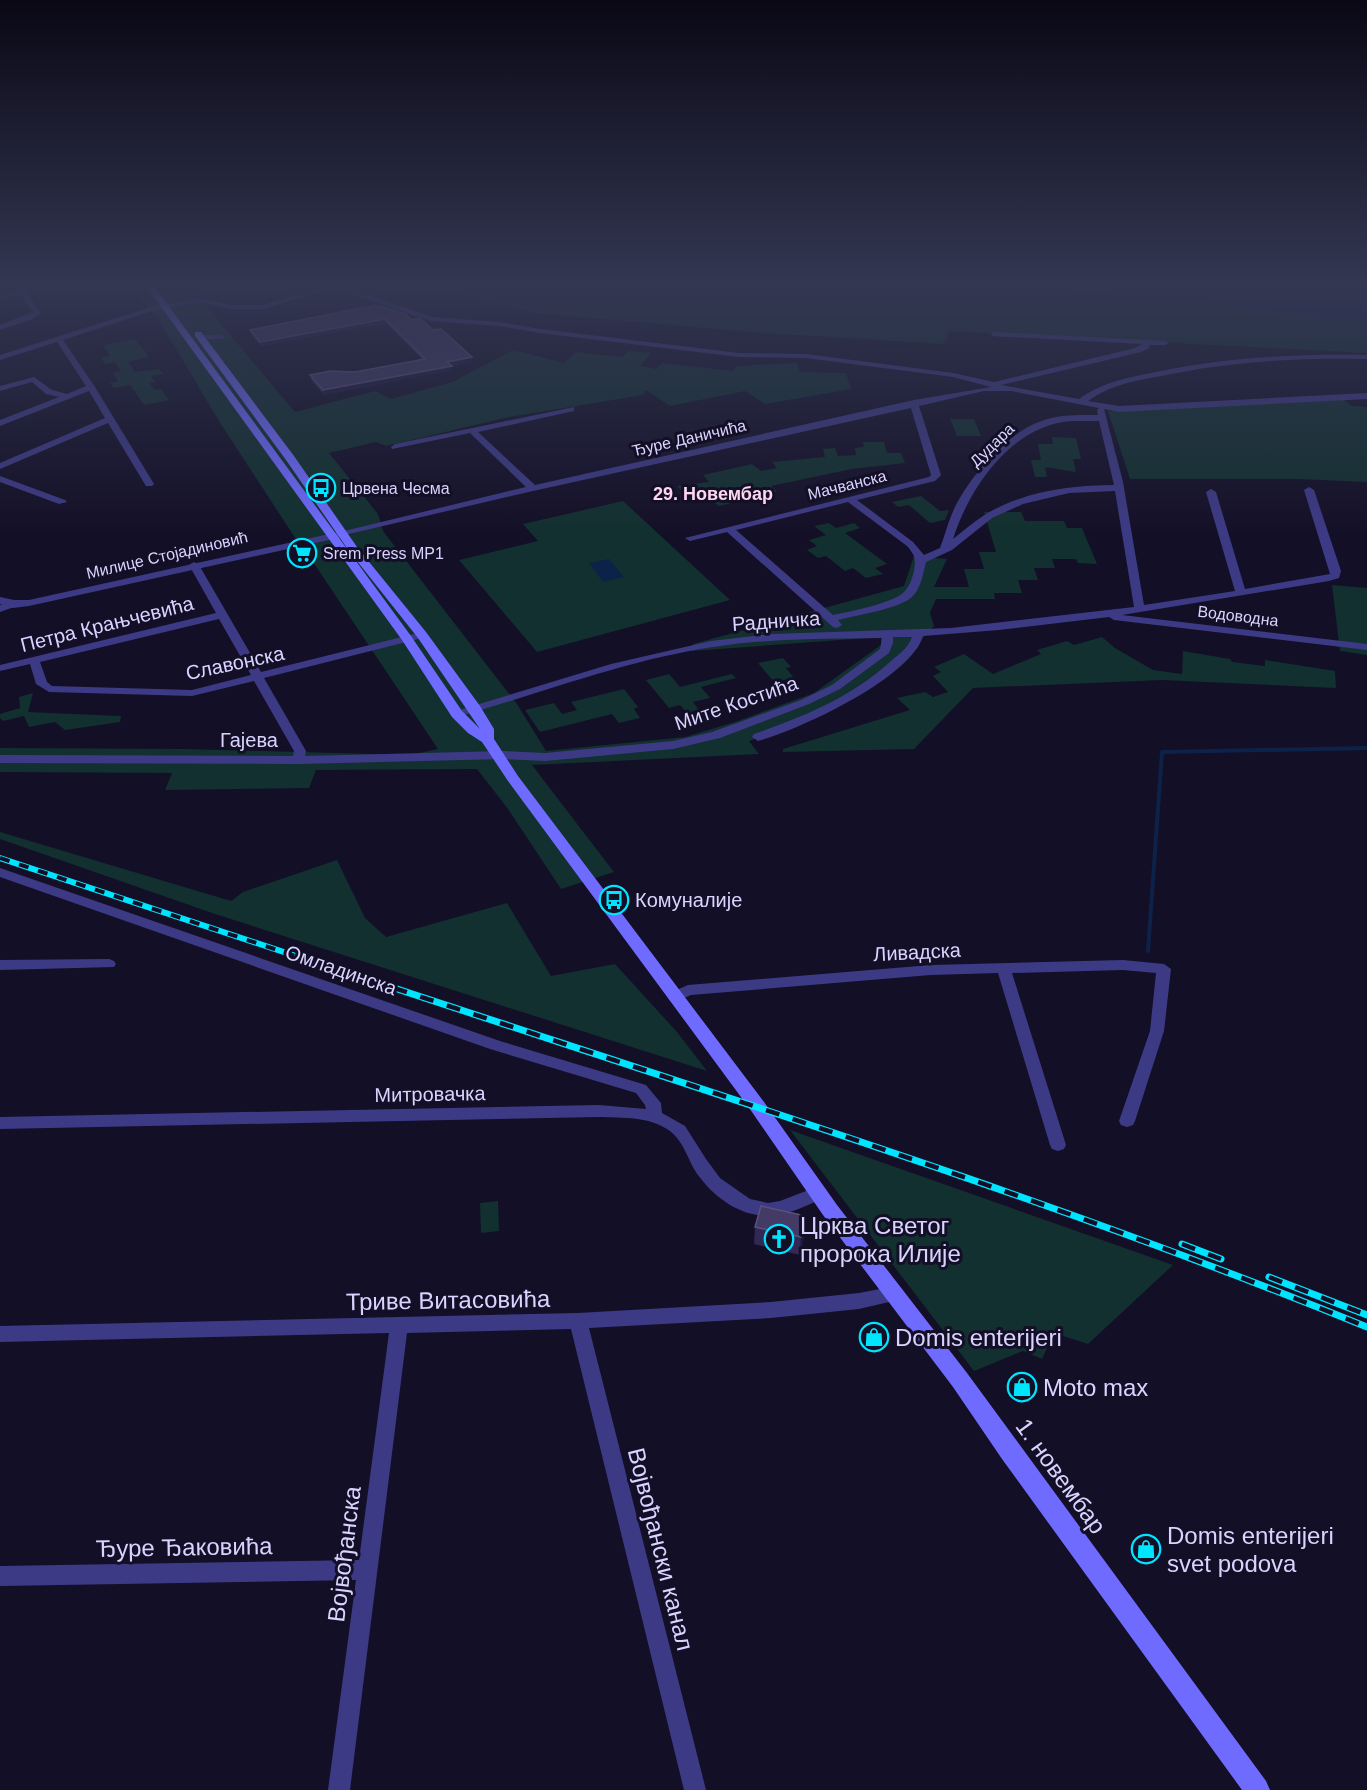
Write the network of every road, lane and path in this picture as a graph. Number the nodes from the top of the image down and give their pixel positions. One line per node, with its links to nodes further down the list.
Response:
1 (79, 370): 8 (street)
2 (215, 370): 32 (main road)
3 (224, 370): 31 (main road)
4 (911, 370): 7 (street)
5 (1061, 370): 7 (street)
6 (1180, 370): 12 (street)
7 (997, 386): 12 (street, Ђуре Даничића); 13 (street, Ђуре Даничића)
8 (91, 387): 10 (street); 17 (street)
9 (0, 389): 10 (street)
10 (66, 396): 18 (street)
11 (1367, 396): 14 (street, Ђуре Даничића)
12 (1080, 402): 14 (street, Ђуре Даничића)
13 (914, 403): 24 (street, Ђуре Даничића); 28 (street, Мачванска)
14 (1101, 406): 16 (street)
15 (571, 409): 19 (street)
16 (1102, 418): 25 (street); 34 (street, Дудара)
17 (109, 419): 21 (street); 23 (street)
18 (0, 423)
19 (471, 430): 20 (street); 24 (street)
20 (395, 447)
21 (0, 466)
22 (0, 479): 29 (street)
23 (149, 484)
24 (532, 488): 31 (street, Ђуре Даничића)
25 (1119, 488): 34 (street); 40 (street)
26 (1309, 490): 37 (street, Радничка)
27 (1211, 492): 37 (street)
28 (850, 499): 30 (street, Мачванска); 35 (street)
29 (62, 502)
30 (729, 529): 33 (street, Мачванска); 44 (street)
31 (343, 534): 32 (street, Милице Стојадиновић); 47 (main road)
32 (330, 537): 36 (street, Милице Стојадиновић); 49 (main road)
33 (690, 538)
34 (945, 549): 35 (street)
35 (921, 560): 44 (street)
36 (194, 565): 39 (street, Милице Стојадиновић); 43 (street)
37 (1241, 594): 40 (street, Радничка)
38 (0, 600): 39 (street)
39 (14, 604): 41 (street, Милице Стојадиновић)
40 (1139, 608): 42 (street, Радничка)
41 (0, 609)
42 (1106, 614): 46 (street, Радничка); 50 (street, Водоводна)
43 (222, 615): 51 (street, Петра Крањчевића); 53 (street)
44 (831, 619): 45 (street)
45 (842, 634): 48 (street, Радничка); 54 (street, Радничка)
46 (918, 634): 48 (street, Радничка); 56 (street)
47 (422, 635): 49 (street, Славонска); 54 (main road)
48 (887, 635): 58 (street, Мите Костића)
49 (407, 639): 53 (street, Славонска); 55 (main road)
50 (1367, 648)
51 (34, 660): 52 (street, Петра Крањчевића); 53 (street, Славонска)
52 (0, 668)
53 (259, 677): 60 (street)
54 (475, 709): 55 (street, Радничка); 57 (main road)
55 (457, 714): 57 (main road)
56 (758, 737)
57 (487, 739): 58 (main road, 1. новембар)
58 (498, 756): 60 (street, Гајева); 65 (main road, 1. новембар)
59 (0, 759): 60 (street, Гајева)
60 (300, 760)
61 (0, 872): 66 (street, Омладинска)
62 (109, 964): 63 (street)
63 (0, 965)
64 (1003, 967): 65 (street, Ливадска); 67 (street, Ливадска); 69 (street)
65 (675, 997): 70 (main road, 1. новембар)
66 (654, 1116): 68 (street, Митровачка); 70 (street, Митровачка)
67 (1127, 1121)
68 (0, 1123)
69 (1058, 1145)
70 (819, 1193): 71 (main road, 1. новембар)
71 (896, 1294): 72 (street, Триве Витасовића); 79 (main road, 1. новембар)
72 (578, 1321): 73 (street, Триве Витасовића); 78 (street, Војвођански канал)
73 (399, 1325): 74 (street, Триве Витасовића); 75 (street, Војвођанска)
74 (0, 1334)
75 (369, 1570): 76 (street, Ђуре Ђаковића); 77 (street, Војвођанска)
76 (0, 1576)
77 (339, 1790)
78 (695, 1790)
79 (1257, 1790)

